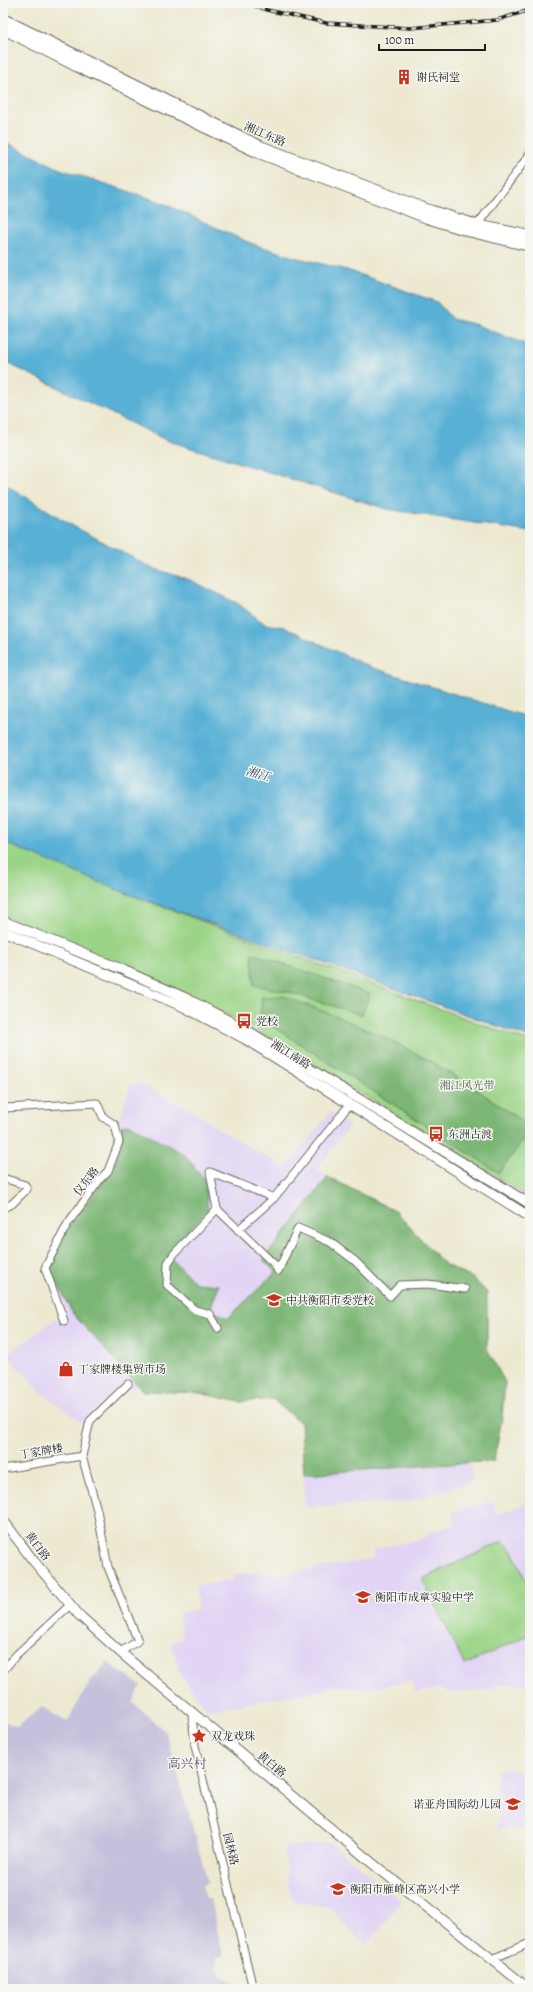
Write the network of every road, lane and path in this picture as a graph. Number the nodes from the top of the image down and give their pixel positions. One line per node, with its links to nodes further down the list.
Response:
1 (3, 19): 4 (main road, 湘江东路)
2 (3, 29): 6 (main road, 湘江东路)
3 (530, 154): 4 (street)
4 (477, 225): 5 (main road, 湘江东路)
5 (530, 236)
6 (530, 246)
7 (3, 921): 13 (main road, 湘江南路)
8 (3, 930): 9 (main road, 湘江南路)
9 (350, 1104): 12 (street); 16 (main road, 湘江南路)
10 (3, 1113): 19 (street, 仪东路)
11 (3, 1178): 14 (street)
12 (274, 1198): 15 (street); 17 (street)
13 (530, 1204)
14 (3, 1208)
15 (217, 1209): 17 (street); 20 (street)
16 (530, 1217)
17 (238, 1230): 18 (street)
18 (465, 1289)
19 (64, 1321)
20 (218, 1328)
21 (128, 1384): 22 (street)
22 (82, 1456): 23 (street, 丁家牌楼); 26 (street)
23 (3, 1469)
24 (3, 1520): 25 (main road, 黄白路)
25 (70, 1605): 26 (main road, 黄白路); 27 (street)
26 (120, 1652): 28 (main road, 黄白路)
27 (3, 1671)
28 (192, 1714): 30 (main road, 黄白路); 31 (street, 园林路)
29 (530, 1943): 30 (street)
30 (492, 1959): 32 (main road, 黄白路)
31 (253, 1989)
32 (529, 1989)

